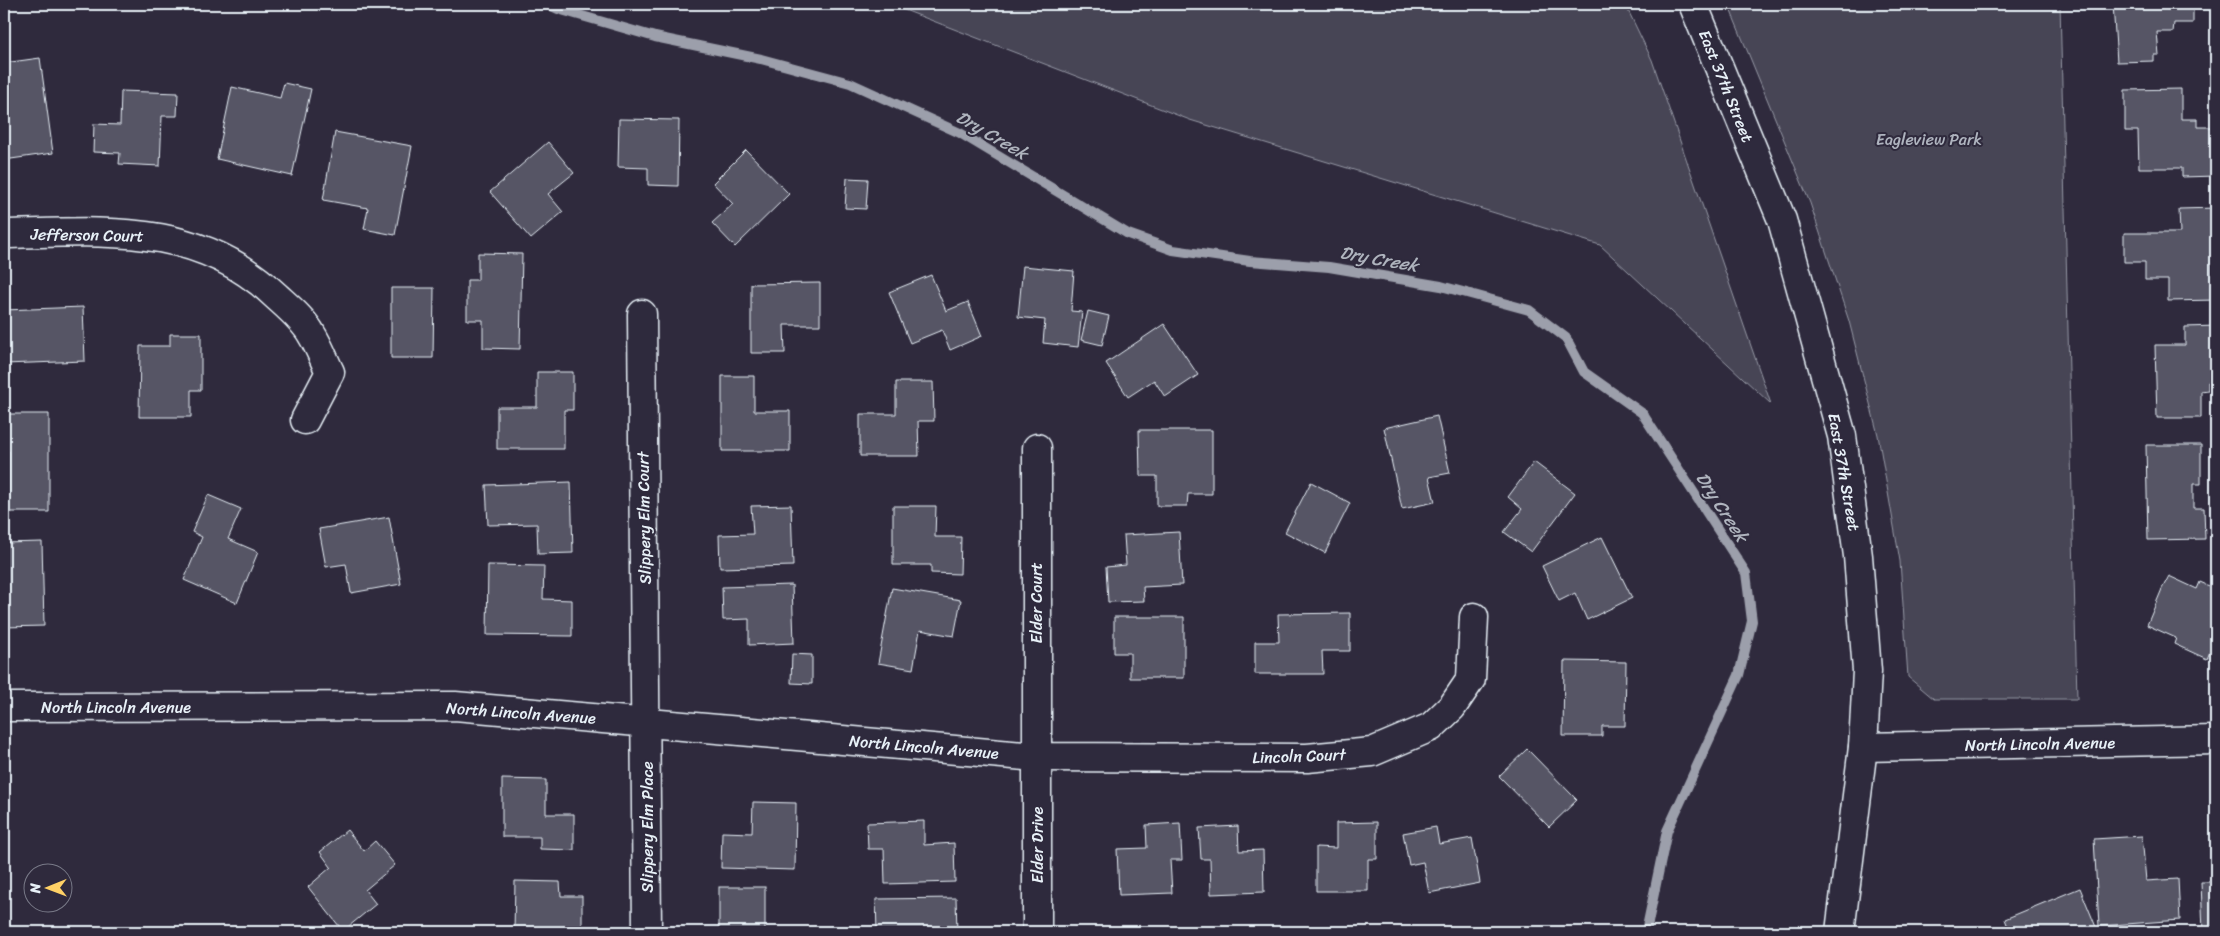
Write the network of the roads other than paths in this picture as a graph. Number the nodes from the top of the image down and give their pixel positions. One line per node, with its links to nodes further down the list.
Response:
1 (1693, 4): 10 (street, East 37th Street)
2 (4, 234): 4 (street, Jefferson Court)
3 (642, 314): 8 (street, Slippery Elm Court)
4 (306, 420)
5 (1037, 448): 11 (street, Elder Court)
6 (1474, 617): 11 (street, Lincoln Court)
7 (4, 707): 8 (street, North Lincoln Avenue)
8 (646, 723): 11 (street, North Lincoln Avenue); 12 (street, Slippery Elm Place)
9 (2216, 740): 10 (street, North Lincoln Avenue)
10 (1863, 747): 14 (street, East 37th Street)
11 (1036, 757): 13 (street, Elder Drive)
12 (647, 932)
13 (1037, 932)
14 (1840, 932)

